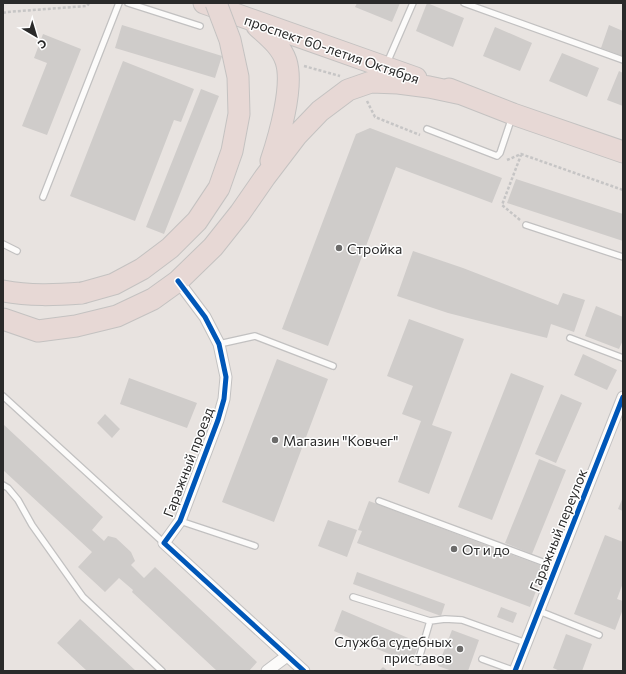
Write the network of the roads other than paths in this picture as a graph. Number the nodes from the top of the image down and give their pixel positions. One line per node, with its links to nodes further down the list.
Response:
1 (119, 3): 16 (lane)
2 (128, 3): 8 (lane)
3 (204, 3): 7 (highway, проспект 60-летия Октября)
4 (216, 3): 22 (highway, bridge)
5 (413, 3): 10 (lane)
6 (464, 3): 9 (lane)
7 (240, 16): 10 (highway, проспект 60-летия Октября); 15 (highway)
8 (200, 26)
9 (623, 60)
10 (386, 67): 11 (highway, проспект 60-летия Октября)
11 (462, 94): 12 (highway, проспект 60-летия Октября); 15 (highway, проспект 60-летия Октября)
12 (512, 114): 13 (lane); 14 (highway, проспект 60-летия Октября)
13 (427, 129)
14 (623, 152)
15 (265, 177): 21 (highway, проспект 60-летия Октября)
16 (43, 197)
17 (526, 225): 20 (lane)
18 (3, 244): 19 (lane)
19 (17, 252)
20 (623, 257)
21 (178, 281): 23 (highway, проспект 60-летия Октября); 25 (street, Гаражный проезд)
22 (3, 291)
23 (3, 319)
24 (570, 338): 26 (lane)
25 (219, 344): 27 (lane); 32 (street, Гаражный проезд)
26 (623, 358)
27 (333, 366)
28 (3, 396): 33 (lane)
29 (622, 401): 35 (street, Гаражный переулок)
30 (3, 485): 44 (lane)
31 (379, 500): 35 (lane)
32 (180, 521): 33 (street, Гаражный проезд); 34 (lane)
33 (164, 543): 41 (street)
34 (256, 546)
35 (556, 567): 37 (street, Гаражный переулок)
36 (353, 597): 38 (lane)
37 (539, 611): 39 (lane); 40 (street, Гаражный переулок)
38 (430, 621): 40 (lane); 43 (lane)
39 (599, 635)
40 (526, 643): 47 (street, Гаражный переулок)
41 (287, 656): 45 (street); 46 (street)
42 (482, 659): 47 (lane)
43 (418, 662)
44 (162, 671)
45 (267, 671)
46 (304, 671)
47 (515, 671)

